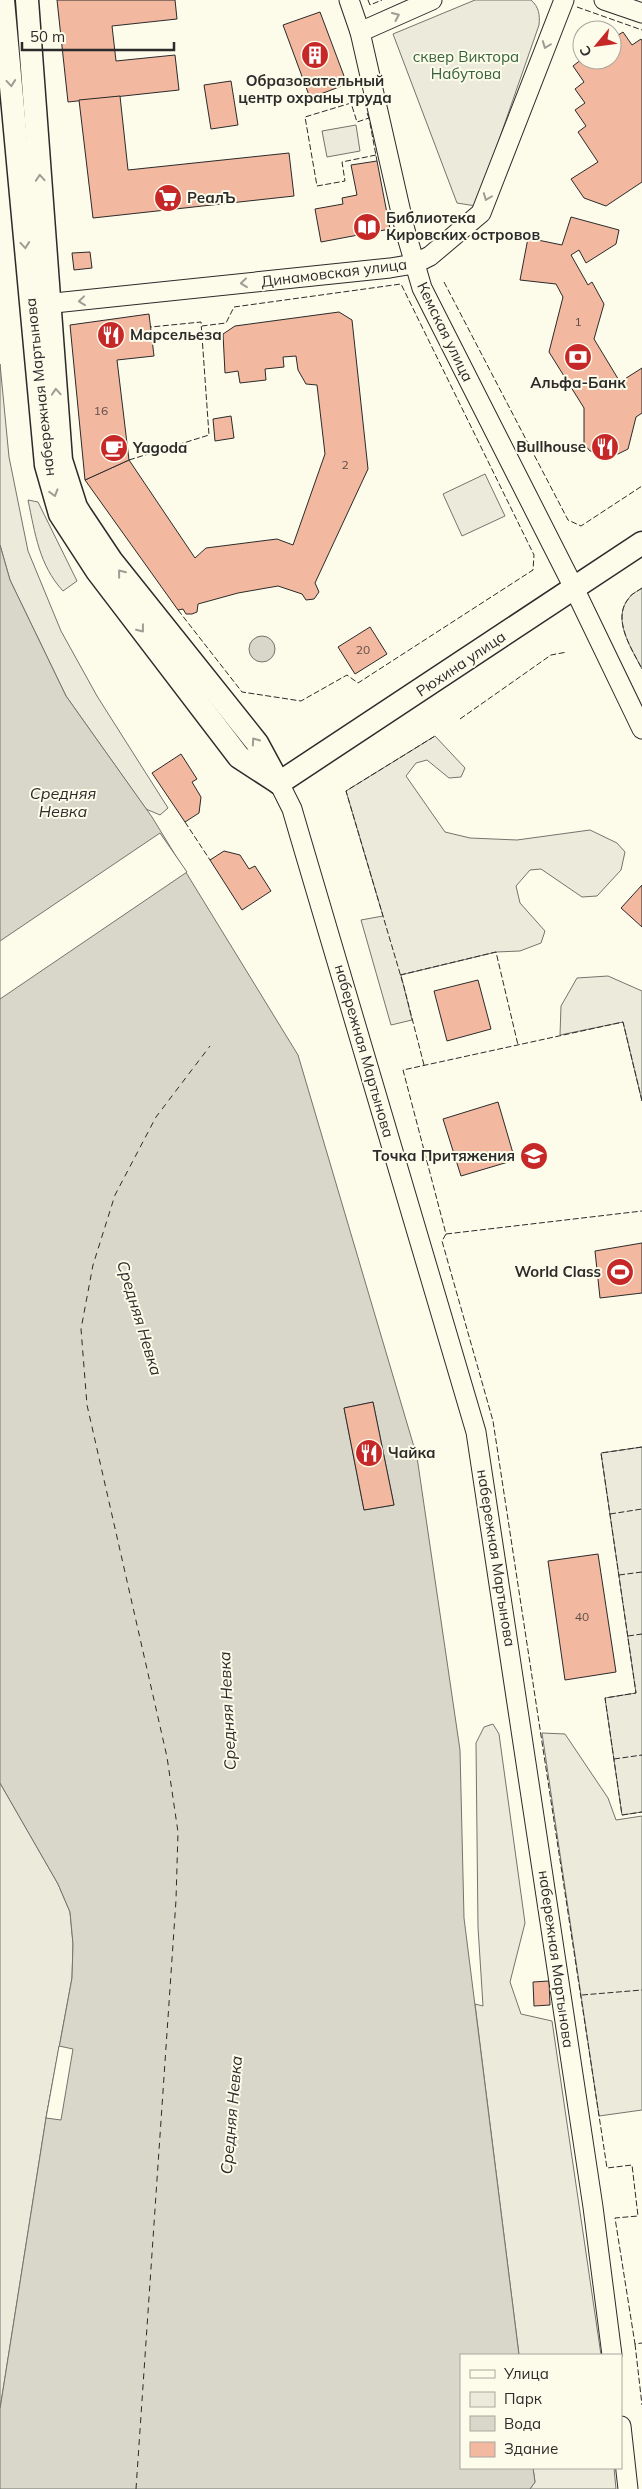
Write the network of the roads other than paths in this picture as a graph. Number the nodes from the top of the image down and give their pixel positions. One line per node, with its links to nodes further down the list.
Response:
1 (3, 0): 10 (street, набережная Мартынова, one-way to 10)
2 (27, 0): 10 (street, набережная Мартынова, one-way to 2)
3 (349, 0): 8 (street, Кемская улица)
4 (432, 0): 8 (street, one-way to 4)
5 (564, 0): 9 (street, Динамовская улица, one-way to 9)
6 (604, 0): 7 (street)
7 (642, 13)
8 (360, 32): 9 (street, Кемская улица)
9 (414, 264): 10 (street, Динамовская улица, one-way to 10); 12 (street, Кемская улица)
10 (40, 305): 14 (street, набережная Мартынова)
11 (642, 543): 12 (street, Рюхина улица)
12 (574, 588): 13 (street, Кемская улица); 14 (street, Рюхина улица)
13 (642, 729)
14 (279, 783): 15 (street, набережная Мартынова)
15 (612, 2354)
16 (622, 2435): 17 (street)
17 (628, 2489)

